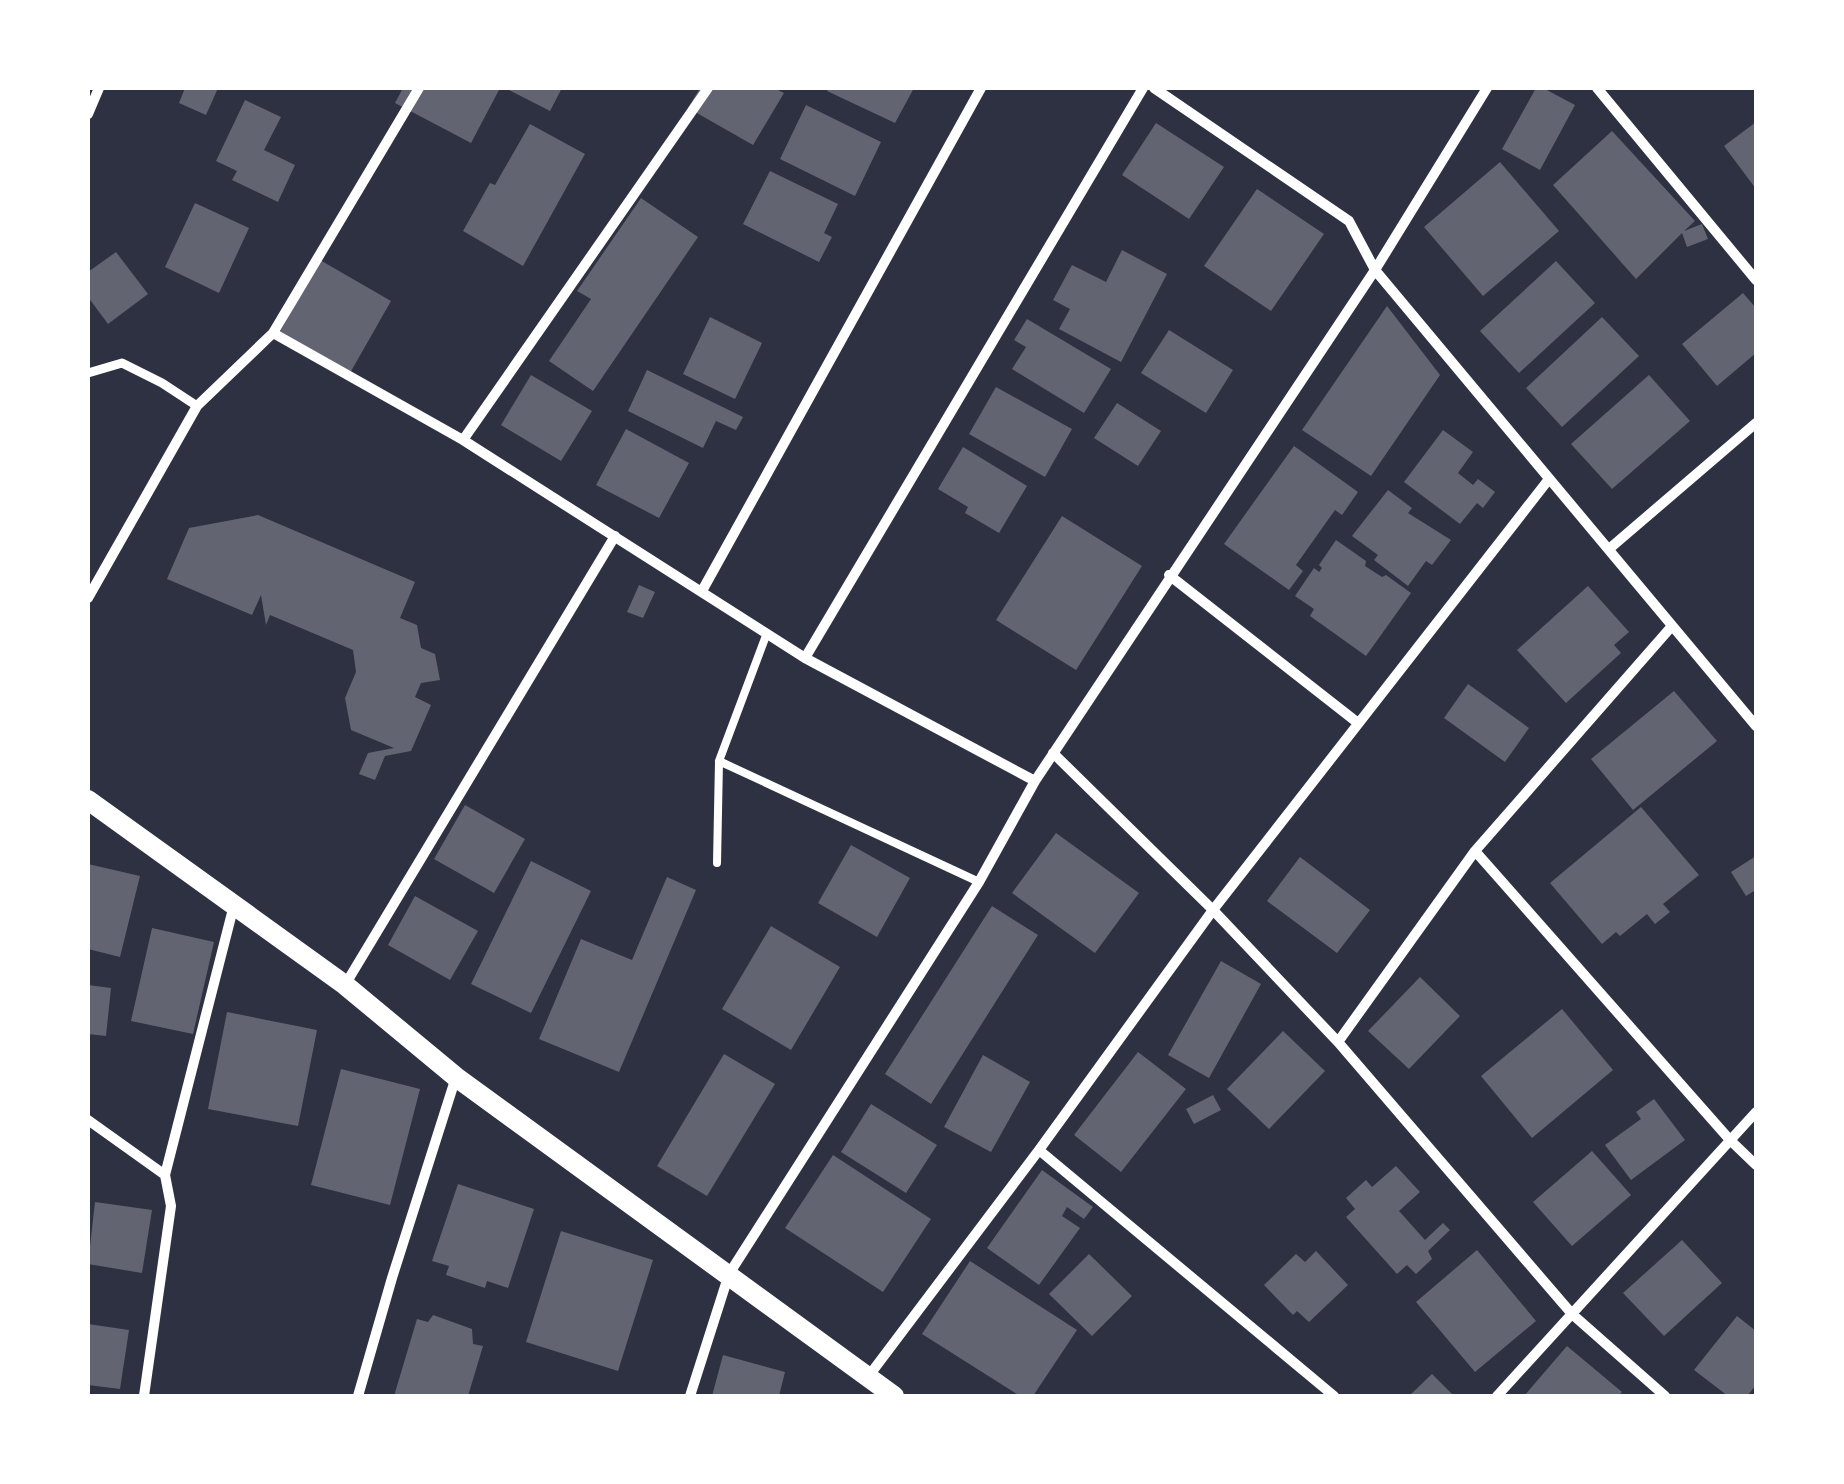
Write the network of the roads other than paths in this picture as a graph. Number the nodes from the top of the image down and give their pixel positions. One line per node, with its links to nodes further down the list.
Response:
1 (99, 88): 9 (street)
2 (418, 88): 12 (street)
3 (706, 88): 16 (street)
4 (980, 88): 21 (street)
5 (1143, 88): 25 (street)
6 (1154, 88): 10 (street)
7 (1486, 88): 10 (street)
8 (1597, 88): 11 (street)
9 (88, 114)
10 (1376, 270): 17 (street); 20 (street)
11 (1756, 280)
12 (273, 332): 14 (street); 16 (street)
13 (88, 373): 14 (street)
14 (197, 406): 22 (street)
15 (1756, 424): 19 (street)
16 (462, 440): 18 (street)
17 (1549, 479): 19 (street); 26 (street)
18 (616, 536): 21 (street); 37 (street)
19 (1608, 548): 23 (street)
20 (1169, 574): 26 (street); 28 (street)
21 (702, 591): 24 (street)
22 (88, 598)
23 (1672, 626): 27 (street); 32 (street)
24 (768, 634): 25 (street); 29 (lane)
25 (805, 658): 30 (street)
26 (1358, 723): 36 (street)
27 (1756, 726)
28 (1052, 753): 30 (street); 36 (street)
29 (718, 761): 33 (lane); 34 (lane)
30 (1035, 781): 34 (street)
31 (88, 800): 35 (main road)
32 (1475, 851): 38 (street); 42 (street)
33 (718, 863)
34 (979, 882): 46 (street)
35 (234, 906): 37 (main road); 45 (street)
36 (1212, 910): 38 (street); 43 (street)
37 (345, 986): 39 (main road)
38 (1338, 1042): 47 (street)
39 (456, 1077): 46 (main road); 50 (street)
40 (1756, 1112): 42 (street)
41 (88, 1120): 45 (street)
42 (1730, 1140): 44 (street); 47 (street)
43 (1039, 1150): 48 (street); 53 (street)
44 (1756, 1166)
45 (164, 1175): 49 (street)
46 (729, 1274): 48 (main road); 51 (street)
47 (1572, 1314): 54 (street); 55 (street)
48 (867, 1378): 52 (main road)
49 (144, 1396)
50 (358, 1396)
51 (690, 1396)
52 (894, 1396)
53 (1334, 1396)
54 (1497, 1396)
55 (1666, 1396)

